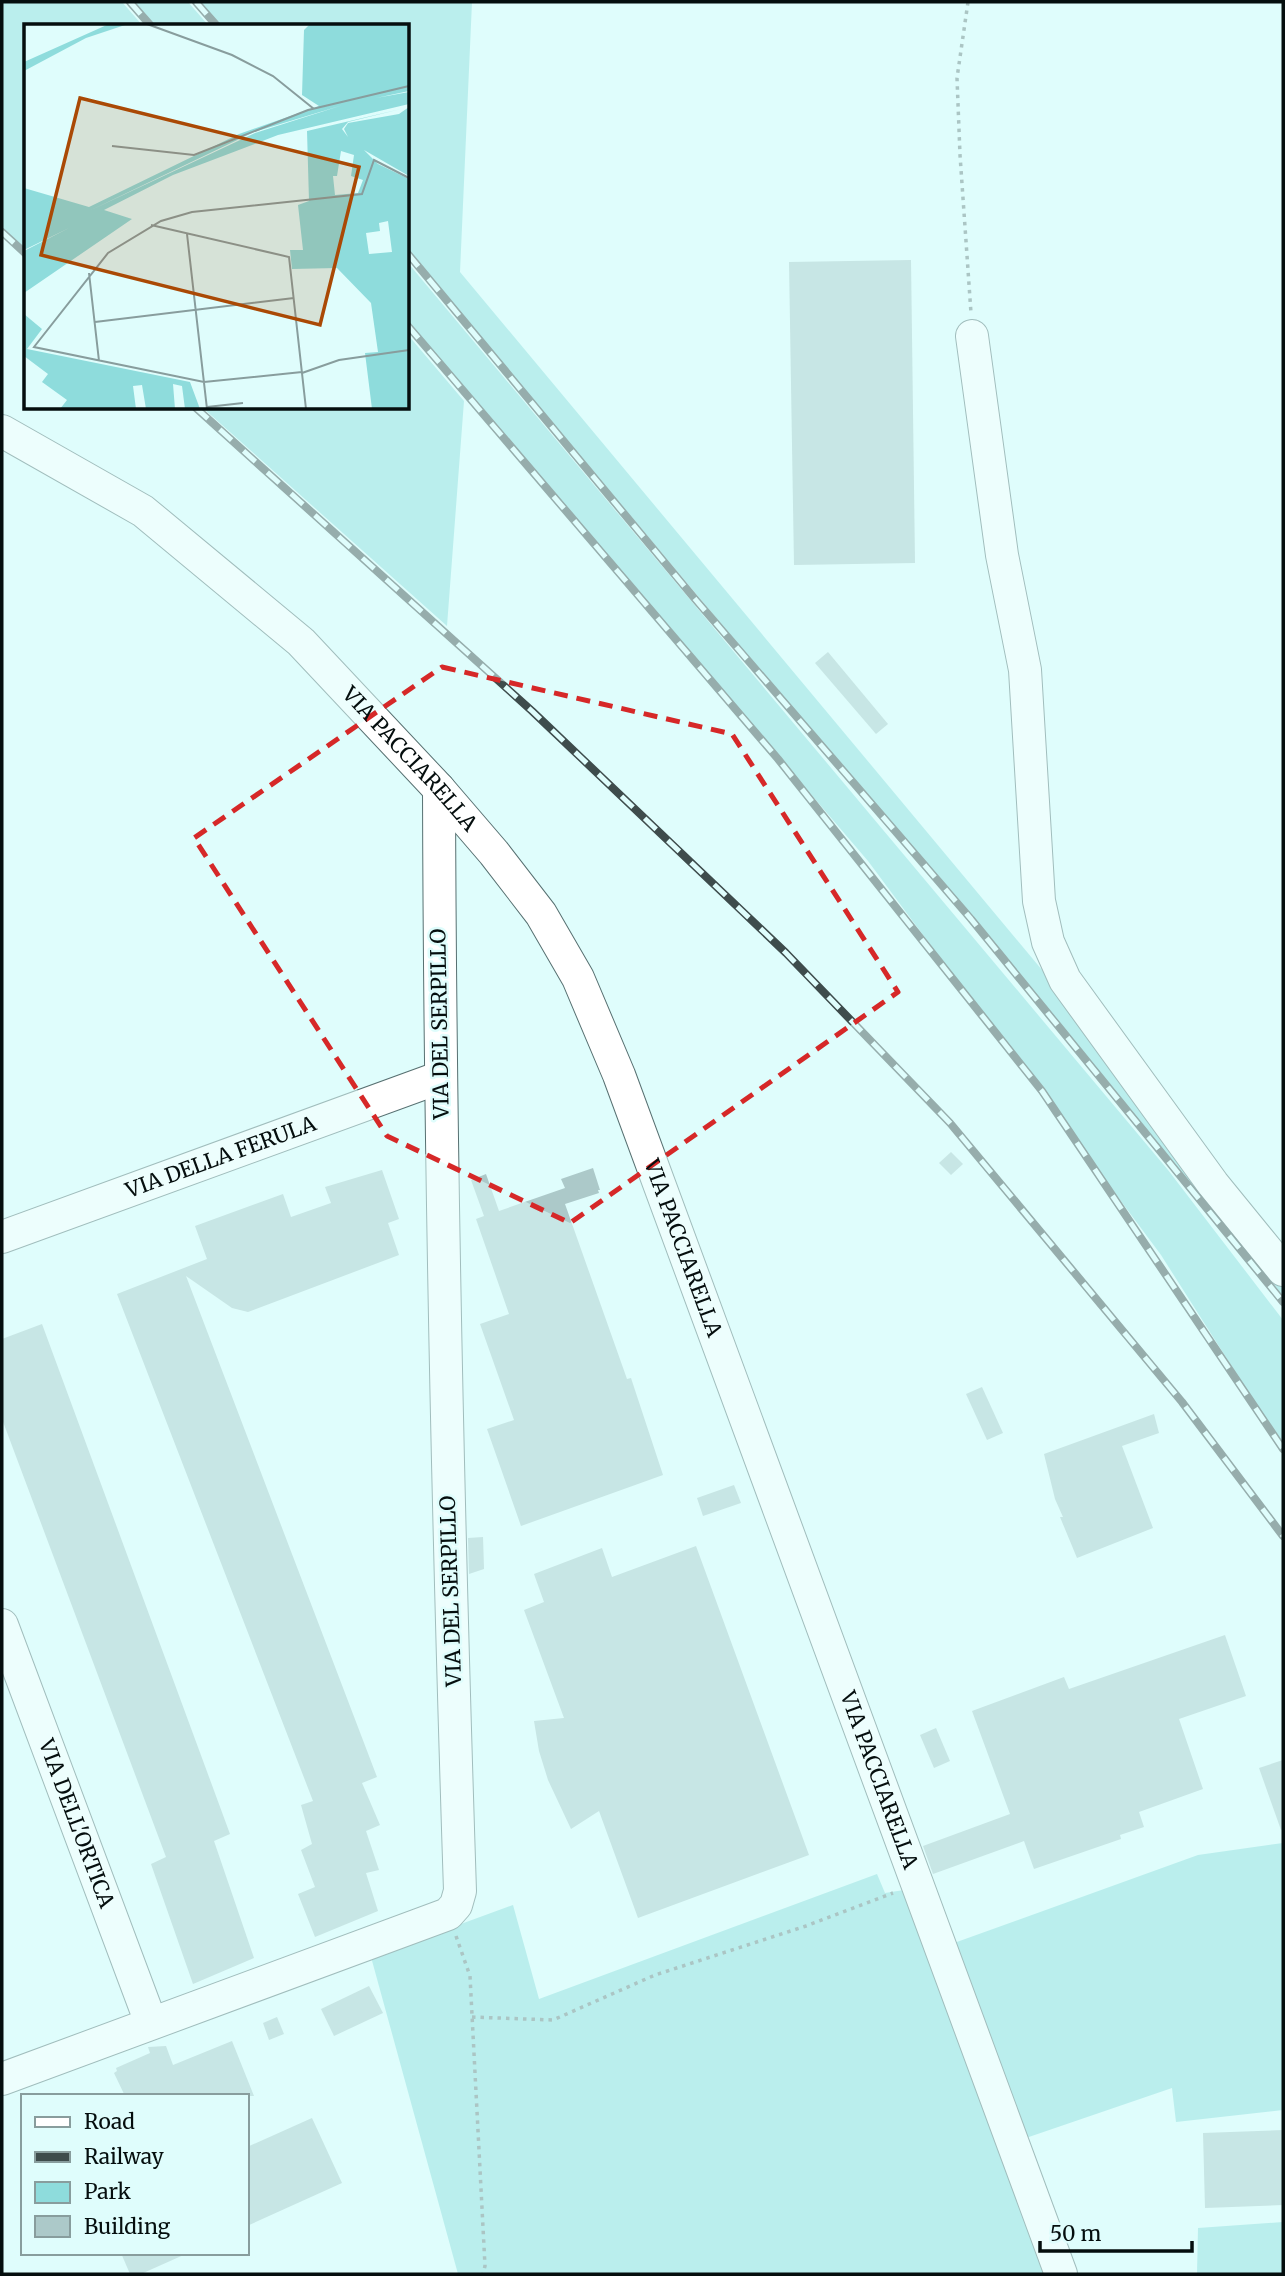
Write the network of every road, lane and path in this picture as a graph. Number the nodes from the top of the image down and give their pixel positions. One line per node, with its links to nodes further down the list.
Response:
1 (968, 2): 2 (path)
2 (972, 336): 7 (street)
3 (2, 431): 4 (street, VIA PACCIARELLA)
4 (439, 789): 5 (street, VIA DEL SERPILLO); 9 (street, VIA PACCIARELLA)
5 (441, 1077): 6 (street, VIA DELLA FERULA); 10 (street, VIA DEL SERPILLO)
6 (2, 1237)
7 (1283, 1270)
8 (2, 1625): 12 (street, VIA DELL'ORTICA)
9 (918, 1883): 11 (path); 15 (street, VIA PACCIARELLA)
10 (448, 1914): 11 (path); 12 (street)
11 (472, 2017): 14 (path)
12 (151, 2023): 13 (street)
13 (2, 2078)
14 (483, 2274)
15 (1061, 2274)

